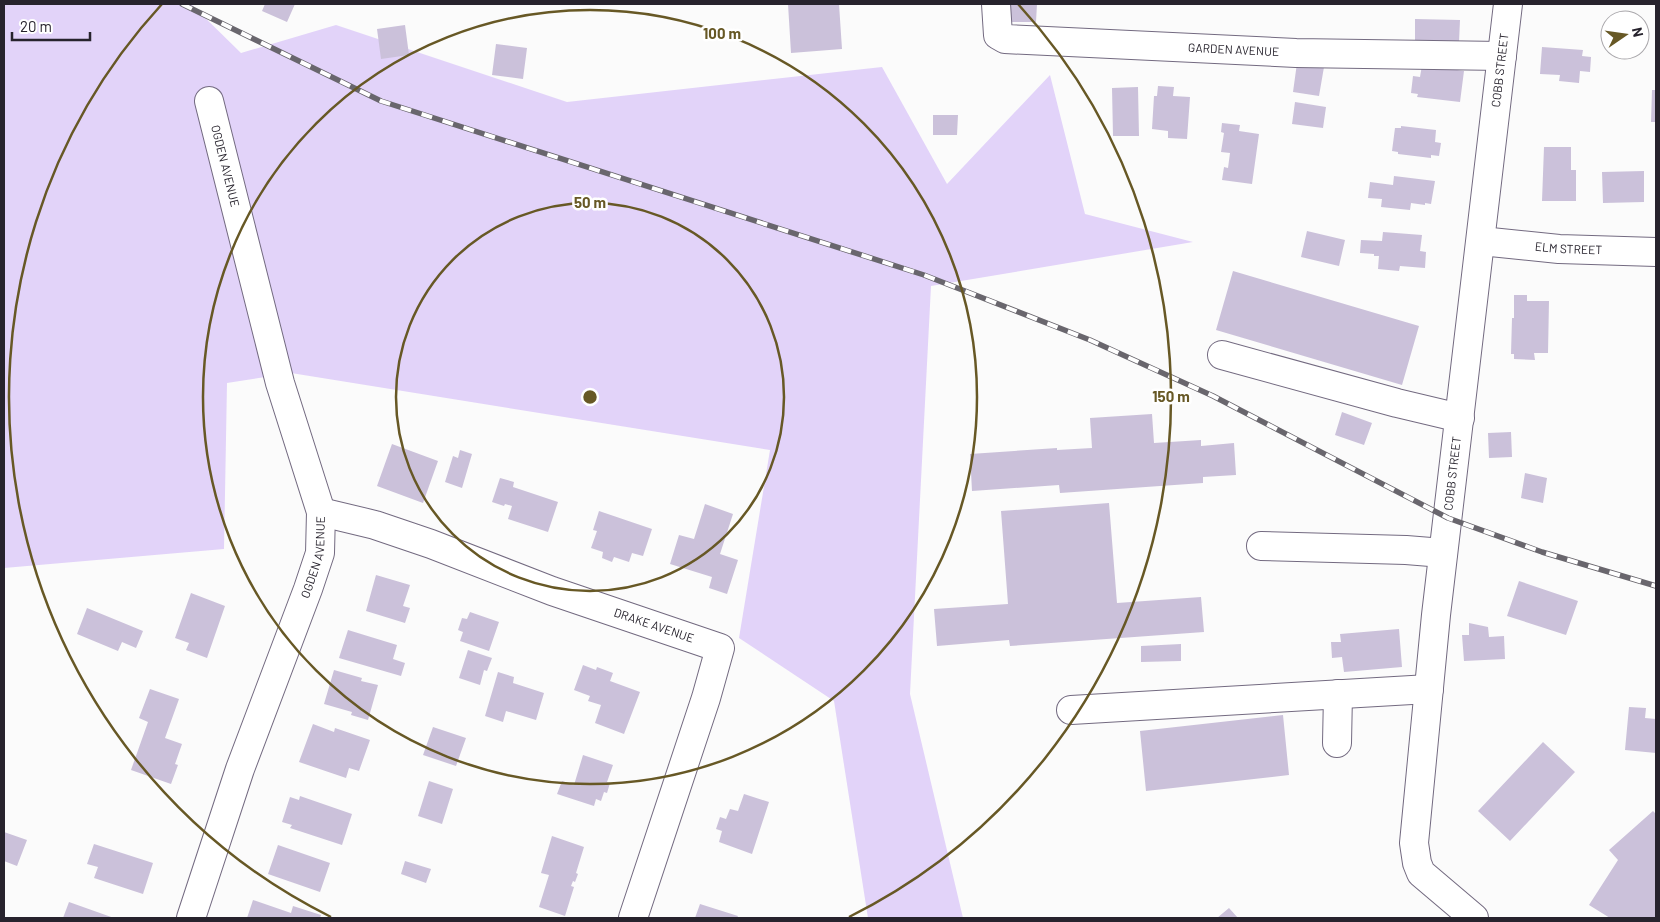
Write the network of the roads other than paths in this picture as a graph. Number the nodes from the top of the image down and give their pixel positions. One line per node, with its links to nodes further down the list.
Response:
1 (996, 4): 3 (street, GARDEN AVENUE)
2 (1508, 4): 3 (street, COBB STREET)
3 (1502, 56): 5 (street, COBB STREET)
4 (209, 101): 9 (street, OGDEN AVENUE)
5 (1481, 241): 6 (street, ELM STREET); 8 (street, COBB STREET)
6 (1656, 252)
7 (1222, 355): 8 (street)
8 (1460, 418): 11 (street, COBB STREET)
9 (321, 512): 17 (street, OGDEN AVENUE); 18 (street, DRAKE AVENUE)
10 (1261, 546): 11 (street)
11 (1443, 553): 12 (street, COBB STREET)
12 (1429, 689): 13 (street); 16 (street, COBB STREET)
13 (1338, 694): 14 (street); 15 (street)
14 (1071, 710)
15 (1337, 743)
16 (1462, 915)
17 (191, 918)
18 (632, 918)

